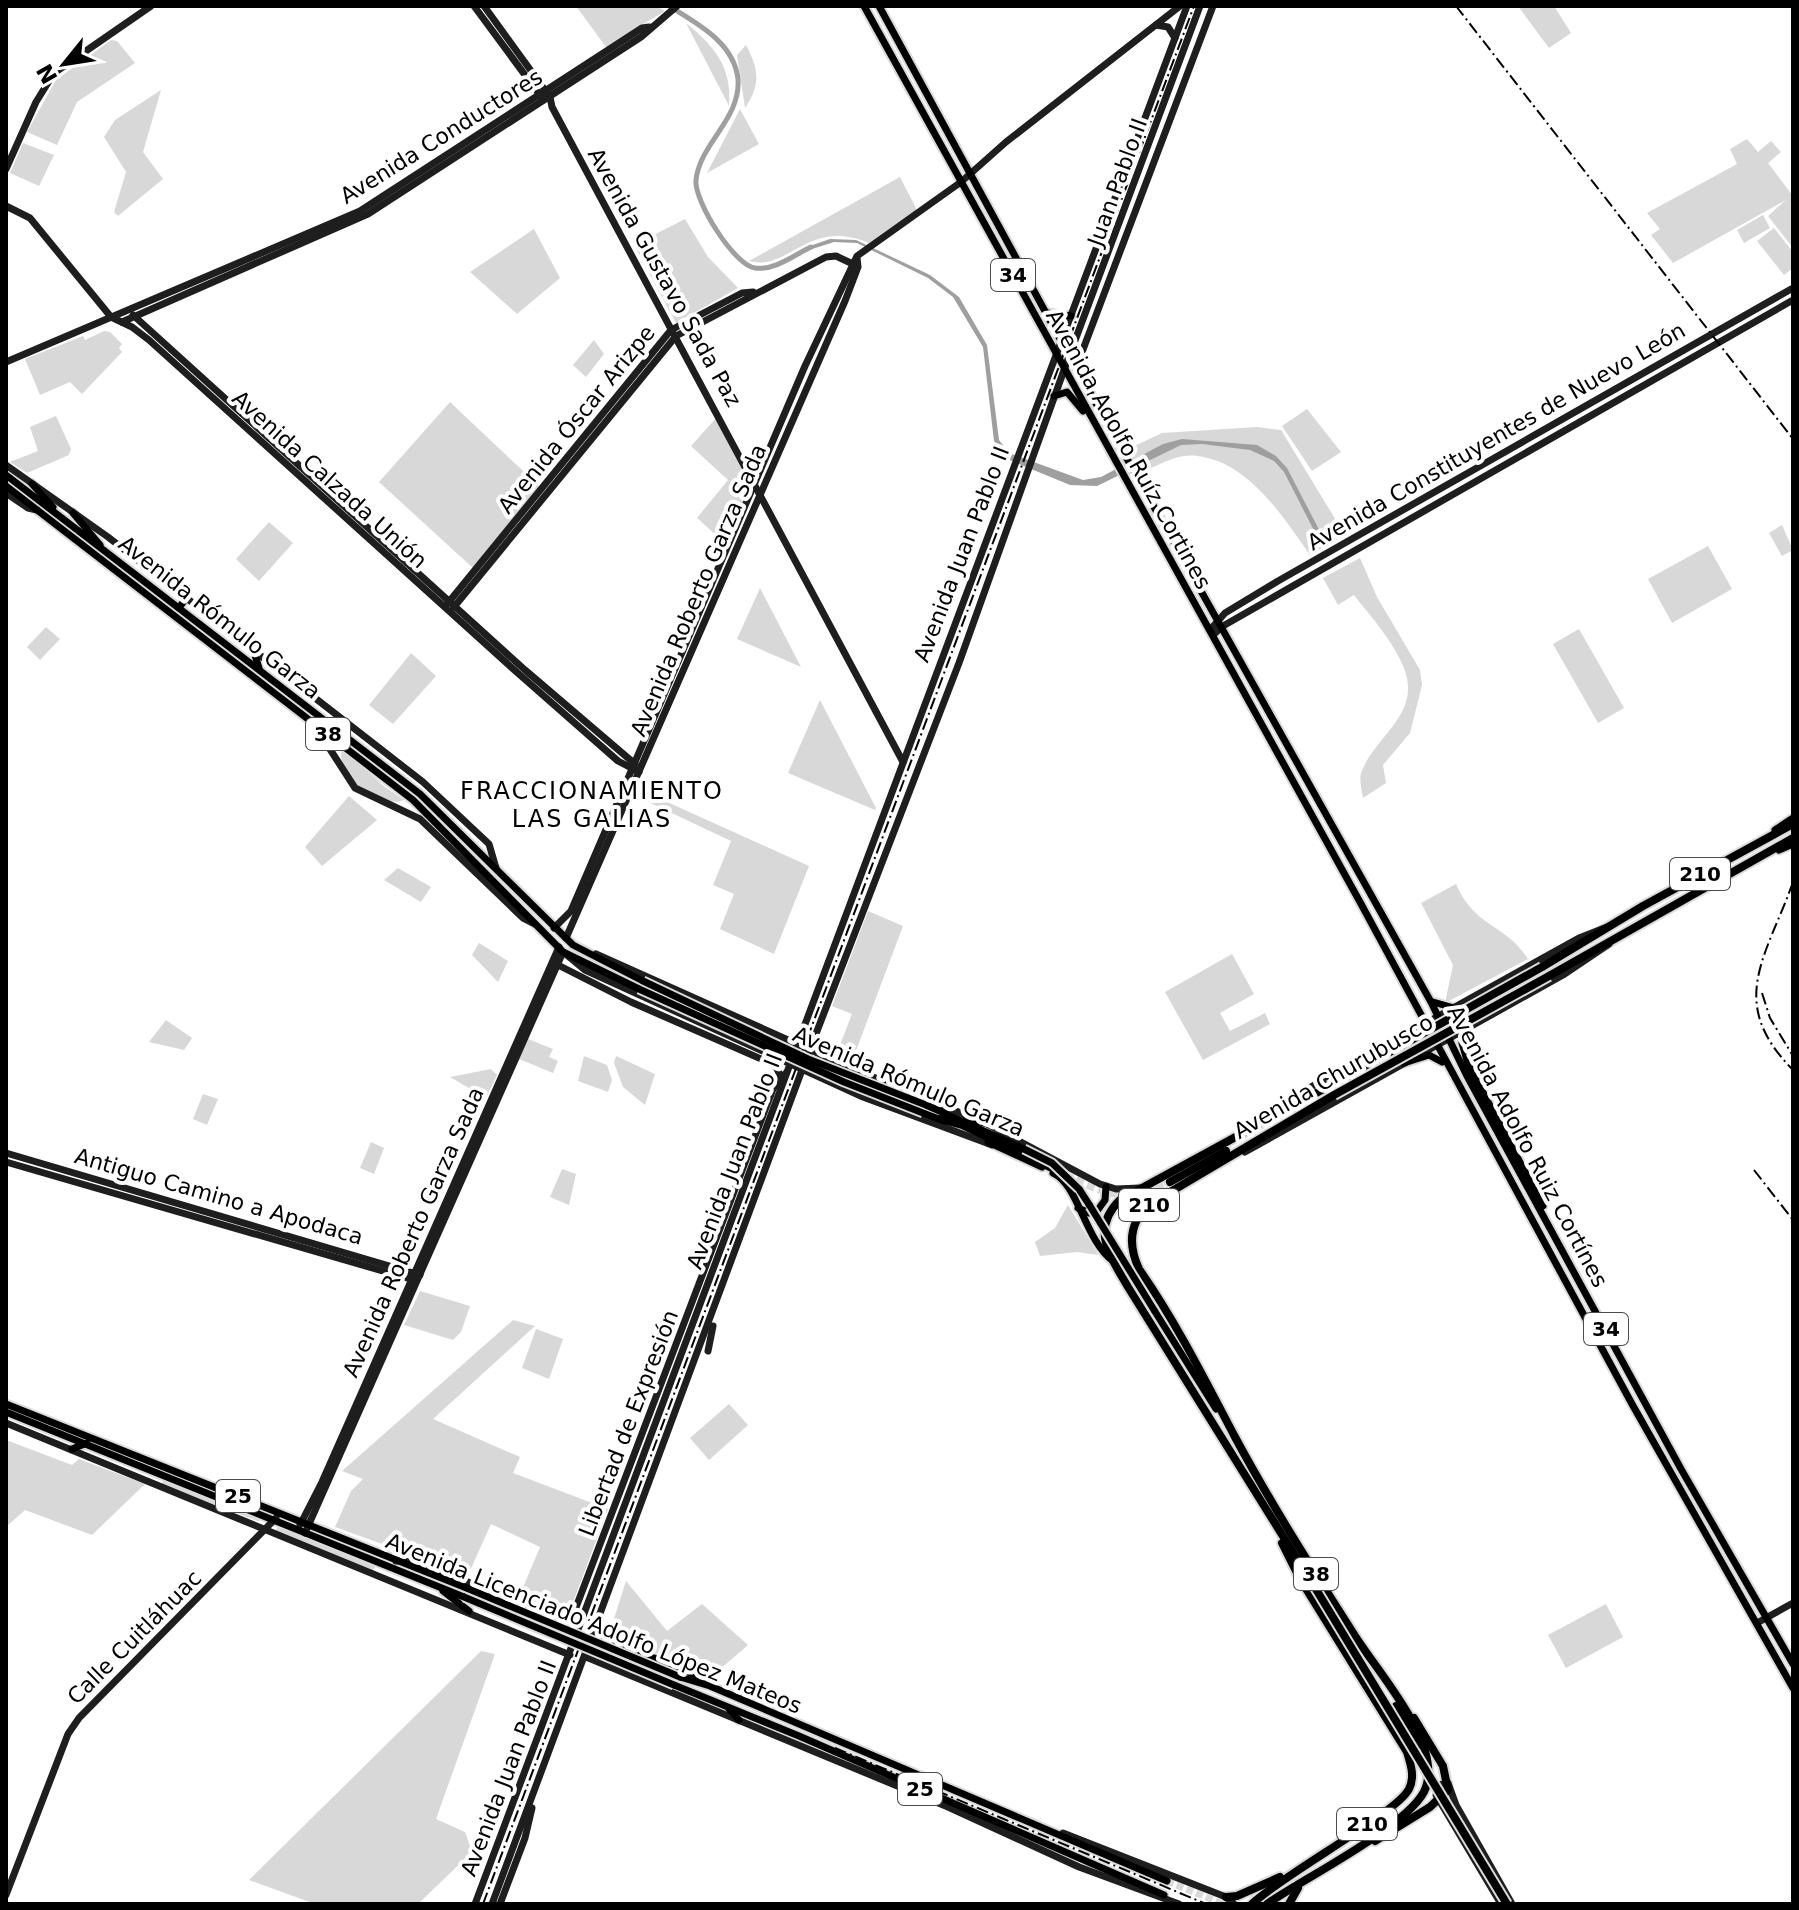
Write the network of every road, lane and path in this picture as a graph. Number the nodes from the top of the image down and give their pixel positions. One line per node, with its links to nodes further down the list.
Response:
1 (151, 6): 14 (street)
2 (474, 6): 13 (street, Avenida Gustavo Sada Paz)
3 (484, 6): 13 (street, Avenida Gustavo Sada Paz)
4 (677, 6): 13 (street, Avenida Conductores)
5 (864, 6): 17 (main road, Avenida Adolfo Ruíz Cortines / 34)
6 (879, 6): 15 (main road, Avenida Adolfo Ruíz Cortines / 34)
7 (1180, 6): 11 (street, Avenida Roberto Garza Sada)
8 (1187, 6): 12 (street, Juan Pablo II)
9 (1200, 6): 19 (street, Juan Pablo II)
10 (1213, 6): 16 (street)
11 (1156, 25): 12 (street); 15 (street, Avenida Roberto Garza Sada)
12 (1175, 38): 27 (street, Juan Pablo II)
13 (545, 96): 26 (street, Avenida Conductores); 28 (street, Avenida Conductores); 30 (street, Avenida Gustavo Sada Paz)
14 (6, 169)
15 (970, 172): 17 (street, Avenida Roberto Garza Sada); 25 (main road, Avenida Adolfo Ruíz Cortines / 34)
16 (1151, 172): 19 (street); 22 (street)
17 (961, 182): 20 (street, Avenida Roberto Garza Sada); 32 (main road, Avenida Adolfo Ruíz Cortines / 34)
18 (6, 206): 28 (street, Avenida Calzada Unión)
19 (1117, 235): 24 (street, Juan Pablo II)
20 (856, 265): 30 (street, Avenida Óscar Arizpe); 42 (street, Avenida Roberto Garza Sada); 46 (street, Avenida Roberto Garza Sada)
21 (1793, 288): 54 (street, Avenida Constituyentes de Nuevo León)
22 (1103, 297): 24 (street); 35 (street)
23 (1793, 300): 54 (street, Avenida Constituyentes de Nuevo León)
24 (1090, 305): 33 (street, Juan Pablo II)
25 (1047, 313): 27 (main road); 31 (main road, Avenida Adolfo Ruíz Cortines / 34)
26 (133, 315): 29 (street, Avenida Conductores); 39 (street, Avenida Calzada Unión)
27 (1071, 316): 31 (street, Juan Pablo II)
28 (111, 317): 29 (street, Avenida Calzada Unión); 34 (street, Avenida Conductores)
29 (122, 322): 39 (street, Avenida Calzada Unión)
30 (674, 333): 42 (street, Avenida Gustavo Sada Paz); 52 (street, Avenida Óscar Arizpe)
31 (1061, 341): 32 (street, Avenida Juan Pablo II); 33 (main road, Avenida Adolfo Ruíz Cortines / 34)
32 (1056, 355): 36 (main road, Avenida Adolfo Ruíz Cortines / 34); 61 (street, Avenida Juan Pablo II)
33 (1070, 357): 35 (main road, Avenida Adolfo Ruíz Cortines / 34); 36 (street, Juan Pablo II)
34 (6, 362)
35 (1076, 368): 54 (main road, Avenida Adolfo Ruíz Cortines / 34)
36 (1064, 370): 37 (street, Avenida Juan Pablo II); 38 (main road, Avenida Adolfo Ruíz Cortines / 34)
37 (1054, 396): 38 (main road); 91 (street, Avenida Juan Pablo II)
38 (1099, 431): 55 (main road, Avenida Adolfo Ruíz Cortines / 34)
39 (292, 464): 52 (street, Avenida Calzada Unión)
40 (6, 465): 43 (street)
41 (6, 475): 49 (main road, Avenida Rómulo Garza / 38)
42 (755, 482): 46 (street, Avenida Gustavo Sada Paz); 62 (street, Avenida Roberto Garza Sada)
43 (32, 484): 48 (street); 49 (main road)
44 (6, 486): 47 (main road, Avenida Rómulo Garza / 38)
45 (6, 493): 47 (street)
46 (760, 494): 61 (street, Avenida Gustavo Sada Paz); 62 (street, Avenida Roberto Garza Sada)
47 (37, 510): 60 (main road, Avenida Rómulo Garza / 38)
48 (73, 513): 50 (main road); 51 (street)
49 (62, 517): 50 (main road, Avenida Rómulo Garza / 38)
50 (101, 547): 53 (main road, Avenida Rómulo Garza / 38)
51 (186, 598): 53 (main road); 56 (street)
52 (450, 606): 62 (street, Avenida Calzada Unión)
53 (179, 608): 57 (main road, Avenida Rómulo Garza / 38)
54 (1221, 622): 55 (street); 58 (main road, Avenida Adolfo Ruíz Cortines / 34)
55 (1211, 633): 59 (main road, Avenida Adolfo Ruíz Cortines / 34)
56 (254, 652): 57 (main road); 67 (street)
57 (259, 670): 67 (main road, Avenida Rómulo Garza / 38)
58 (1259, 690): 77 (main road, Avenida Adolfo Ruiz Cortínes / 34)
59 (1247, 699): 81 (main road, Avenida Adolfo Ruiz Cortínes / 34)
60 (311, 720): 68 (main road, Avenida Rómulo Garza / 38); 68 (street, Avenida Rómulo Garza)
61 (903, 762): 82 (street, Avenida Juan Pablo II)
62 (637, 768): 70 (street, Avenida Roberto Garza Sada); 71 (street, Avenida Roberto Garza Sada)
63 (1793, 818): 66 (main road, Avenida Churubusco)
64 (1793, 824): 66 (highway, Avenida Churubusco / 210)
65 (1793, 841): 72 (highway, Avenida Churubusco / 210)
66 (1758, 842): 69 (highway, Avenida Churubusco / 210)
67 (496, 868): 70 (main road, Avenida Rómulo Garza / 38)
68 (538, 925): 73 (main road, Avenida Rómulo Garza / 38)
69 (1610, 927): 78 (street); 99 (highway, Avenida Churubusco / 210, bridge)
70 (554, 928): 71 (main road, Avenida Rómulo Garza / 38)
71 (566, 938): 74 (main road, Avenida Rómulo Garza / 38)
72 (1613, 941): 83 (street); 99 (highway, Avenida Churubusco / 210, bridge)
73 (562, 950): 75 (street, Avenida Roberto Garza Sada); 76 (main road, Avenida Rómulo Garza / 38); 86 (street, Avenida Rómulo Garza); 107 (street, Avenida Roberto Garza Sada)
74 (586, 954): 76 (main road, Avenida Rómulo Garza / 38); 79 (street, Avenida Rómulo Garza)
75 (558, 965): 97 (street, Avenida Rómulo Garza); 107 (street, Avenida Roberto Garza Sada)
76 (641, 985): 100 (main road, Avenida Rómulo Garza / 38, bridge)
77 (1431, 1002): 78 (main road); 80 (main road, Avenida Adolfo Ruiz Cortínes / 34)
78 (1454, 1008): 80 (street)
79 (739, 1016): 85 (street, Avenida Rómulo Garza); 86 (street)
80 (1439, 1016): 81 (street); 87 (main road, Avenida Adolfo Ruiz Cortínes / 34)
81 (1425, 1023): 84 (street); 90 (main road, Avenida Adolfo Ruiz Cortínes / 34)
82 (806, 1025): 85 (street); 89 (street, Avenida Juan Pablo II)
83 (1466, 1028): 87 (street); 118 (main road)
84 (1409, 1032): 88 (street); 92 (street)
85 (786, 1037): 89 (street, Avenida Rómulo Garza)
86 (733, 1038): 97 (street, Avenida Rómulo Garza)
87 (1449, 1038): 90 (street); 118 (main road, Avenida Adolfo Ruiz Cortínes / 34)
88 (1392, 1042): 93 (street); 105 (street)
89 (798, 1043): 91 (street, Avenida Rómulo Garza); 97 (street, Avenida Juan Pablo II)
90 (1437, 1045): 92 (street); 94 (main road, Avenida Adolfo Ruiz Cortínes / 34)
91 (810, 1049): 95 (street, Avenida Rómulo Garza); 96 (street, Avenida Juan Pablo II)
92 (1421, 1054): 93 (street)
93 (1404, 1063): 94 (main road); 109 (street)
94 (1448, 1067): 146 (main road, Avenida Adolfo Ruiz Cortínes / 34)
95 (851, 1068): 98 (street); 103 (street, Avenida Rómulo Garza)
96 (802, 1070): 97 (street, Avenida Rómulo Garza); 98 (street, Avenida Rómulo Garza); 121 (street, Avenida Juan Pablo II)
97 (784, 1073): 122 (street, Avenida Juan Pablo II); 123 (street, Libertad de Expresión)
98 (838, 1086): 106 (street, Avenida Rómulo Garza)
99 (1332, 1090): 104 (highway, Avenida Churubusco / 210); 105 (highway, Avenida Churubusco / 210)
100 (924, 1109): 101 (main road, Avenida Rómulo Garza / 38); 102 (main road, Avenida Rómulo Garza / 38)
101 (949, 1113): 103 (main road); 129 (main road, Avenida Rómulo Garza / 38, bridge)
102 (940, 1119): 106 (main road, Avenida Rómulo Garza / 38); 111 (highway)
103 (987, 1124): 113 (street, Avenida Rómulo Garza)
104 (1274, 1129): 109 (highway, Avenida Churubusco / 210); 112 (highway)
105 (1239, 1135): 114 (highway, Avenida Churubusco / 210)
106 (994, 1145): 116 (main road, Avenida Rómulo Garza / 38)
107 (472, 1150): 120 (street, Avenida Roberto Garza Sada)
108 (6, 1153): 120 (street, Antiguo Camino a Apodaca)
109 (1227, 1157): 117 (highway, Avenida Churubusco / 210)
110 (6, 1162): 120 (street)
111 (1061, 1173)
112 (1170, 1182)
113 (1106, 1187): 114 (street, Avenida Rómulo Garza); 116 (main road)
114 (1141, 1187): 115 (highway, Avenida Churubusco / 210)
115 (1120, 1200): 117 (highway); 119 (highway, 210)
116 (1076, 1207): 119 (main road, Avenida Rómulo Garza / 38)
117 (1136, 1216): 129 (highway, 210)
118 (1554, 1234): 145 (main road, Avenida Adolfo Ruiz Cortínes / 34)
119 (1113, 1261): 137 (highway, 38)
120 (418, 1278): 136 (street, Avenida Roberto Garza Sada)
121 (715, 1311): 124 (street); 147 (street, Avenida Juan Pablo II)
122 (693, 1322): 123 (street); 127 (street, Avenida Juan Pablo II)
123 (677, 1345): 132 (street, Libertad de Expresión)
124 (708, 1351)
125 (6, 1404): 134 (main road, Avenida Licenciado Adolfo López Mateos / 25)
126 (6, 1412): 130 (main road, Avenida Licenciado Adolfo López Mateos / 25)
127 (659, 1413): 132 (street); 138 (street, Avenida Juan Pablo II)
128 (6, 1423): 131 (street)
129 (1233, 1434): 155 (highway, 38)
130 (87, 1443): 131 (main road); 135 (main road, Avenida Licenciado Adolfo López Mateos / 25)
131 (72, 1449): 139 (street)
132 (634, 1456): 133 (street, Libertad de Expresión)
133 (624, 1486): 138 (street); 140 (street, Libertad de Expresión)
134 (279, 1512): 135 (street, Calle Cuitláhuac); 136 (main road, Avenida Licenciado Adolfo López Mateos / 25)
135 (275, 1521): 136 (main road, Avenida Licenciado Adolfo López Mateos / 25); 139 (street, Calle Cuitláhuac)
136 (303, 1527): 140 (main road, Avenida Licenciado Adolfo López Mateos / 25); 141 (main road, Avenida Licenciado Adolfo López Mateos / 25)
137 (1277, 1527): 159 (highway); 184 (highway, bridge)
138 (615, 1528): 149 (street, Avenida Juan Pablo II)
139 (267, 1530): 144 (street); 173 (street, Calle Cuitláhuac)
140 (396, 1561): 142 (main road, Avenida Licenciado Adolfo López Mateos / 25)
141 (435, 1585): 142 (main road, Avenida Licenciado Adolfo López Mateos / 25); 144 (main road)
142 (467, 1593): 153 (main road, Avenida Licenciado Adolfo López Mateos / 25, bridge); 156 (main road, Avenida Licenciado Adolfo López Mateos / 25, bridge)
143 (1793, 1603): 145 (street)
144 (469, 1611): 149 (street)
145 (1767, 1617): 146 (street); 152 (main road, 34)
146 (1757, 1623): 154 (main road, 34)
147 (596, 1628): 148 (main road); 150 (street, Avenida Juan Pablo II)
148 (607, 1639): 151 (street); 153 (main road)
149 (570, 1655): 176 (street, Avenida Juan Pablo II)
150 (586, 1657): 151 (street); 162 (street, Avenida Juan Pablo II)
151 (597, 1662): 158 (street)
152 (1793, 1664)
153 (710, 1686): 165 (main road, Avenida Licenciado Adolfo López Mateos / 25)
154 (1793, 1688)
155 (1390, 1690): 157 (highway, 38); 159 (highway)
156 (727, 1707): 158 (main road); 167 (main road, Avenida Licenciado Adolfo López Mateos / 25)
157 (1405, 1712): 160 (highway); 166 (highway, 210)
158 (739, 1720): 167 (street)
159 (1407, 1752): 170 (highway, 210)
160 (1448, 1783): 161 (highway); 184 (street)
161 (1439, 1800): 163 (street); 164 (highway)
162 (532, 1801): 177 (street, Avenida Juan Pablo II); 178 (street)
163 (1445, 1810): 164 (street); 184 (street)
164 (1419, 1815): 166 (highway)
165 (1050, 1830): 172 (main road, Avenida Licenciado Adolfo López Mateos / 25); 175 (street)
166 (1358, 1845): 171 (highway, 210)
167 (1050, 1850): 168 (main road, Avenida Licenciado Adolfo López Mateos / 25); 169 (street)
168 (1075, 1857): 169 (main road); 174 (main road, Avenida Licenciado Adolfo López Mateos / 25)
169 (1062, 1859): 179 (street)
170 (1288, 1874): 175 (highway); 181 (highway, 210)
171 (1306, 1879): 182 (highway, 210); 183 (highway)
172 (1167, 1881)
173 (6, 1895)
174 (1164, 1895)
175 (1226, 1897): 180 (street)
176 (475, 1904)
177 (492, 1904)
178 (500, 1904)
179 (1179, 1904)
180 (1234, 1904)
181 (1252, 1904)
182 (1267, 1904)
183 (1289, 1904)
184 (1507, 1904)

